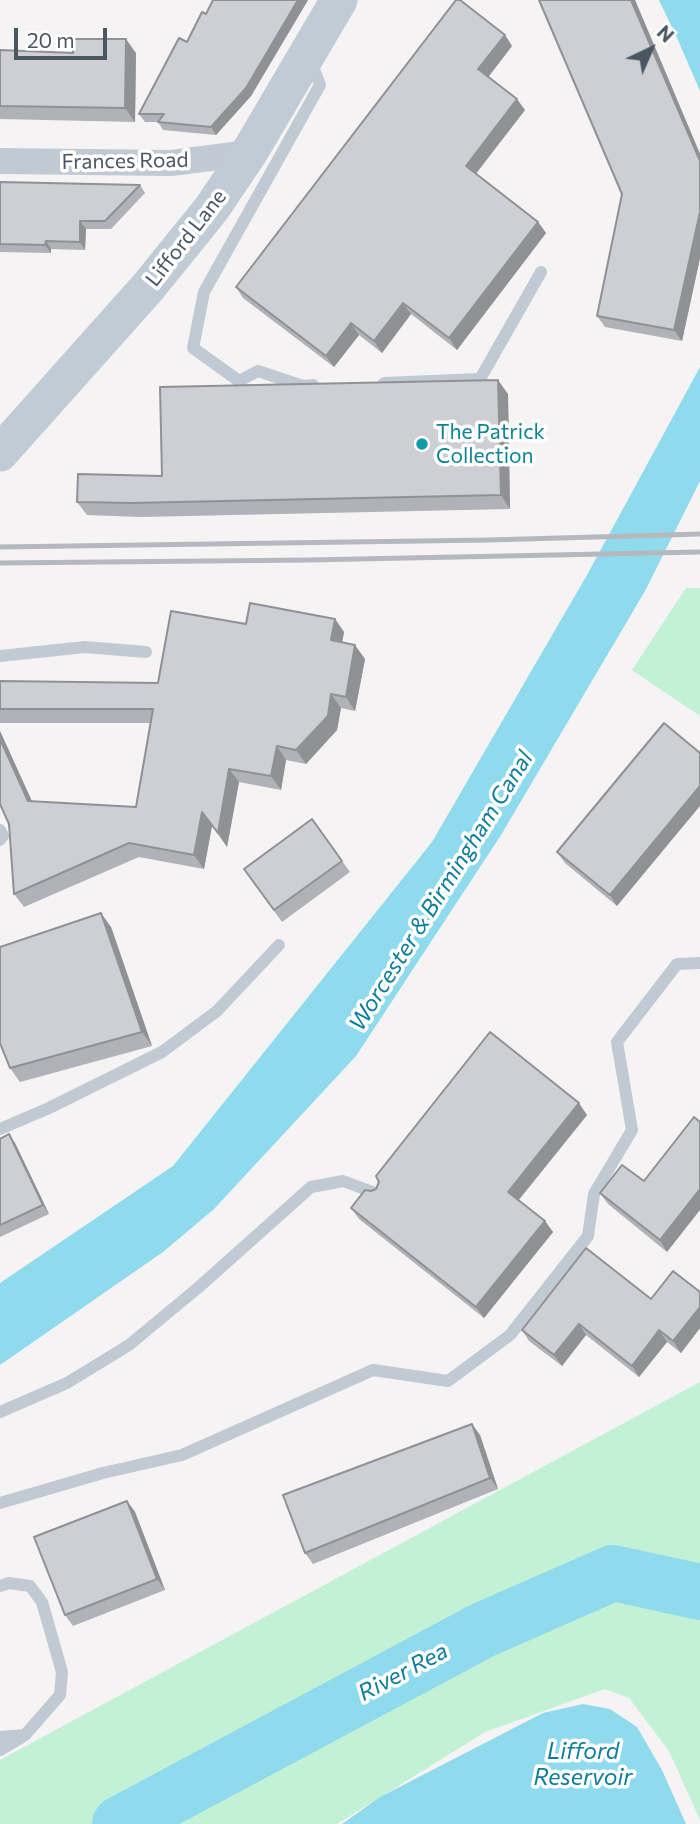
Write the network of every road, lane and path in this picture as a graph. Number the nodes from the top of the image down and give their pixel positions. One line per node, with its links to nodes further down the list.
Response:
1 (339, 0): 2 (street, Lifford Lane)
2 (308, 52): 3 (street, Lifford Lane); 7 (lane)
3 (249, 153): 4 (street, Frances Road); 8 (street, Lifford Lane)
4 (0, 161)
5 (541, 272): 6 (lane)
6 (371, 383)
7 (330, 385)
8 (0, 453)
9 (146, 652): 10 (lane)
10 (0, 656)
11 (0, 830): 12 (lane)
12 (0, 840)
13 (279, 944): 15 (lane)
14 (700, 963): 18 (lane)
15 (0, 1129)
16 (378, 1194): 17 (lane)
17 (0, 1412)
18 (0, 1503)
19 (0, 1586): 20 (lane)
20 (25, 1735): 21 (lane); 22 (lane)
21 (0, 1737)
22 (0, 1750)

